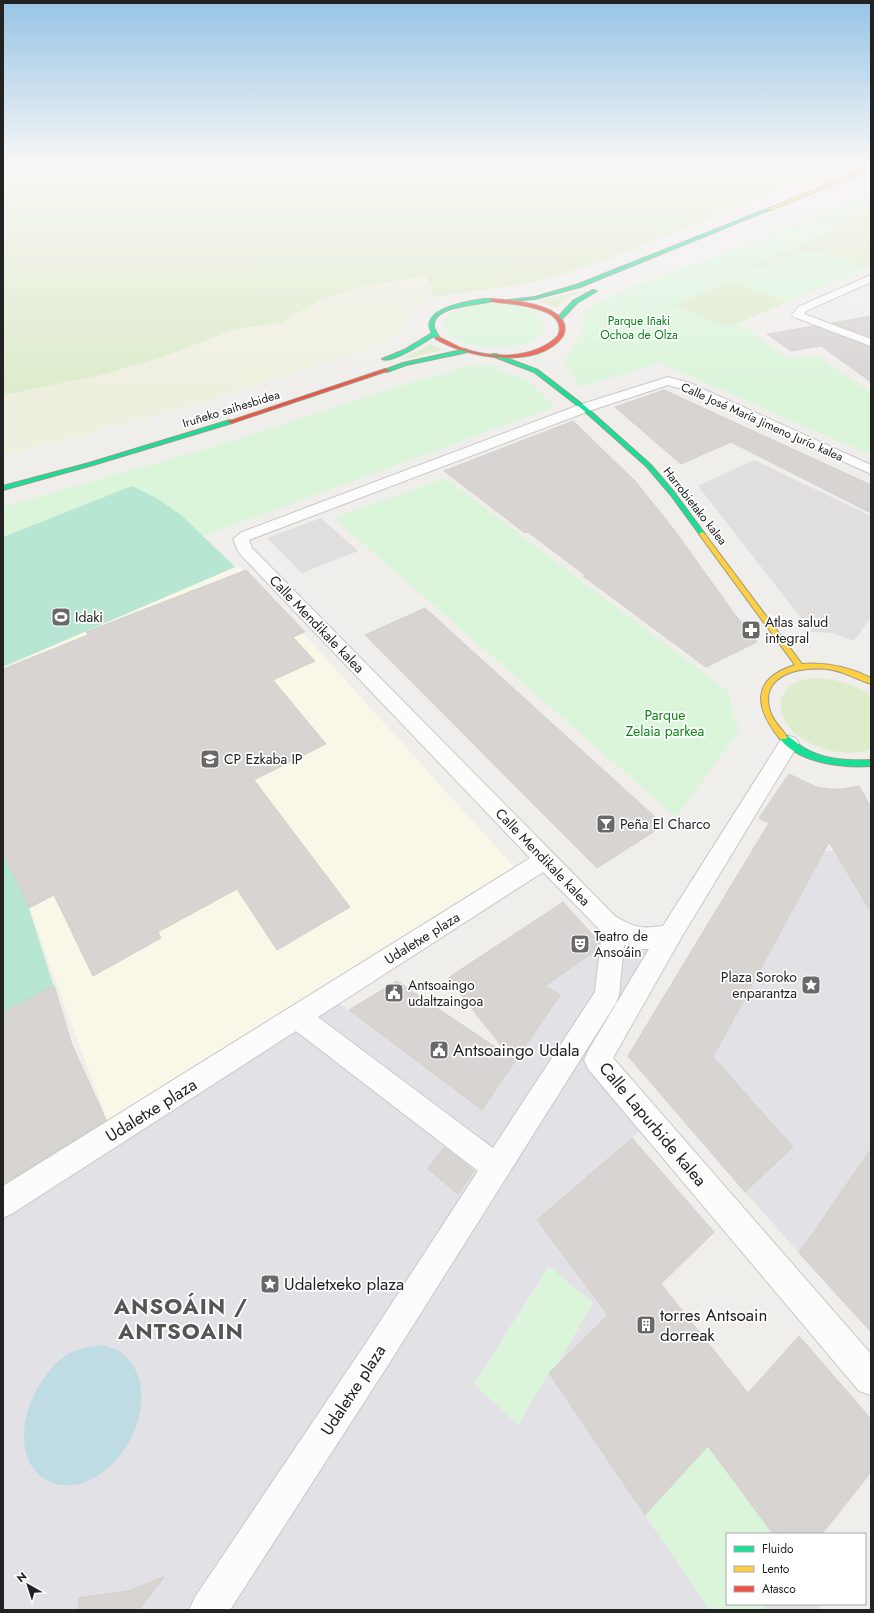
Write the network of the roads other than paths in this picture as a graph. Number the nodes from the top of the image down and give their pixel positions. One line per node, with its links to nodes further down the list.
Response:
1 (689, 241): 6 (main road)
2 (713, 241): 3 (main road)
3 (675, 257)
4 (871, 278): 9 (street)
5 (602, 287): 7 (main road)
6 (510, 300): 7 (main road); 8 (main road)
7 (559, 319): 10 (main road)
8 (434, 334): 11 (main road); 13 (main road)
9 (871, 343)
10 (543, 348): 12 (main road); 14 (main road, Harrobietako kalea)
11 (466, 351): 12 (main road); 17 (main road, Iruñeko saihesbidea)
12 (494, 355): 14 (main road, Harrobietako kalea)
13 (373, 363)
14 (549, 381): 15 (main road, Harrobietako kalea)
15 (584, 408): 16 (street, Calle José María Jimeno Jurío kalea); 18 (main road, Harrobietako kalea); 24 (street, Calle Mendikale kalea)
16 (871, 470)
17 (3, 488)
18 (800, 666): 19 (main road); 20 (main road)
19 (869, 678)
20 (789, 743): 22 (main road); 26 (street, Calle Lapurbide kalea)
21 (871, 764): 22 (main road)
22 (860, 765): 23 (main road)
23 (867, 775)
24 (546, 860): 25 (street, Calle Mendikale kalea); 27 (street, Udaletxe plaza)
25 (614, 927): 26 (street, Calle Mendikale kalea); 28 (street, Udaletxe plaza)
26 (669, 936): 30 (street, Calle Lapurbide kalea)
27 (298, 1016): 28 (street); 29 (street, Udaletxe plaza)
28 (496, 1168): 31 (street, Udaletxe plaza)
29 (3, 1203)
30 (871, 1379)
31 (208, 1610)

